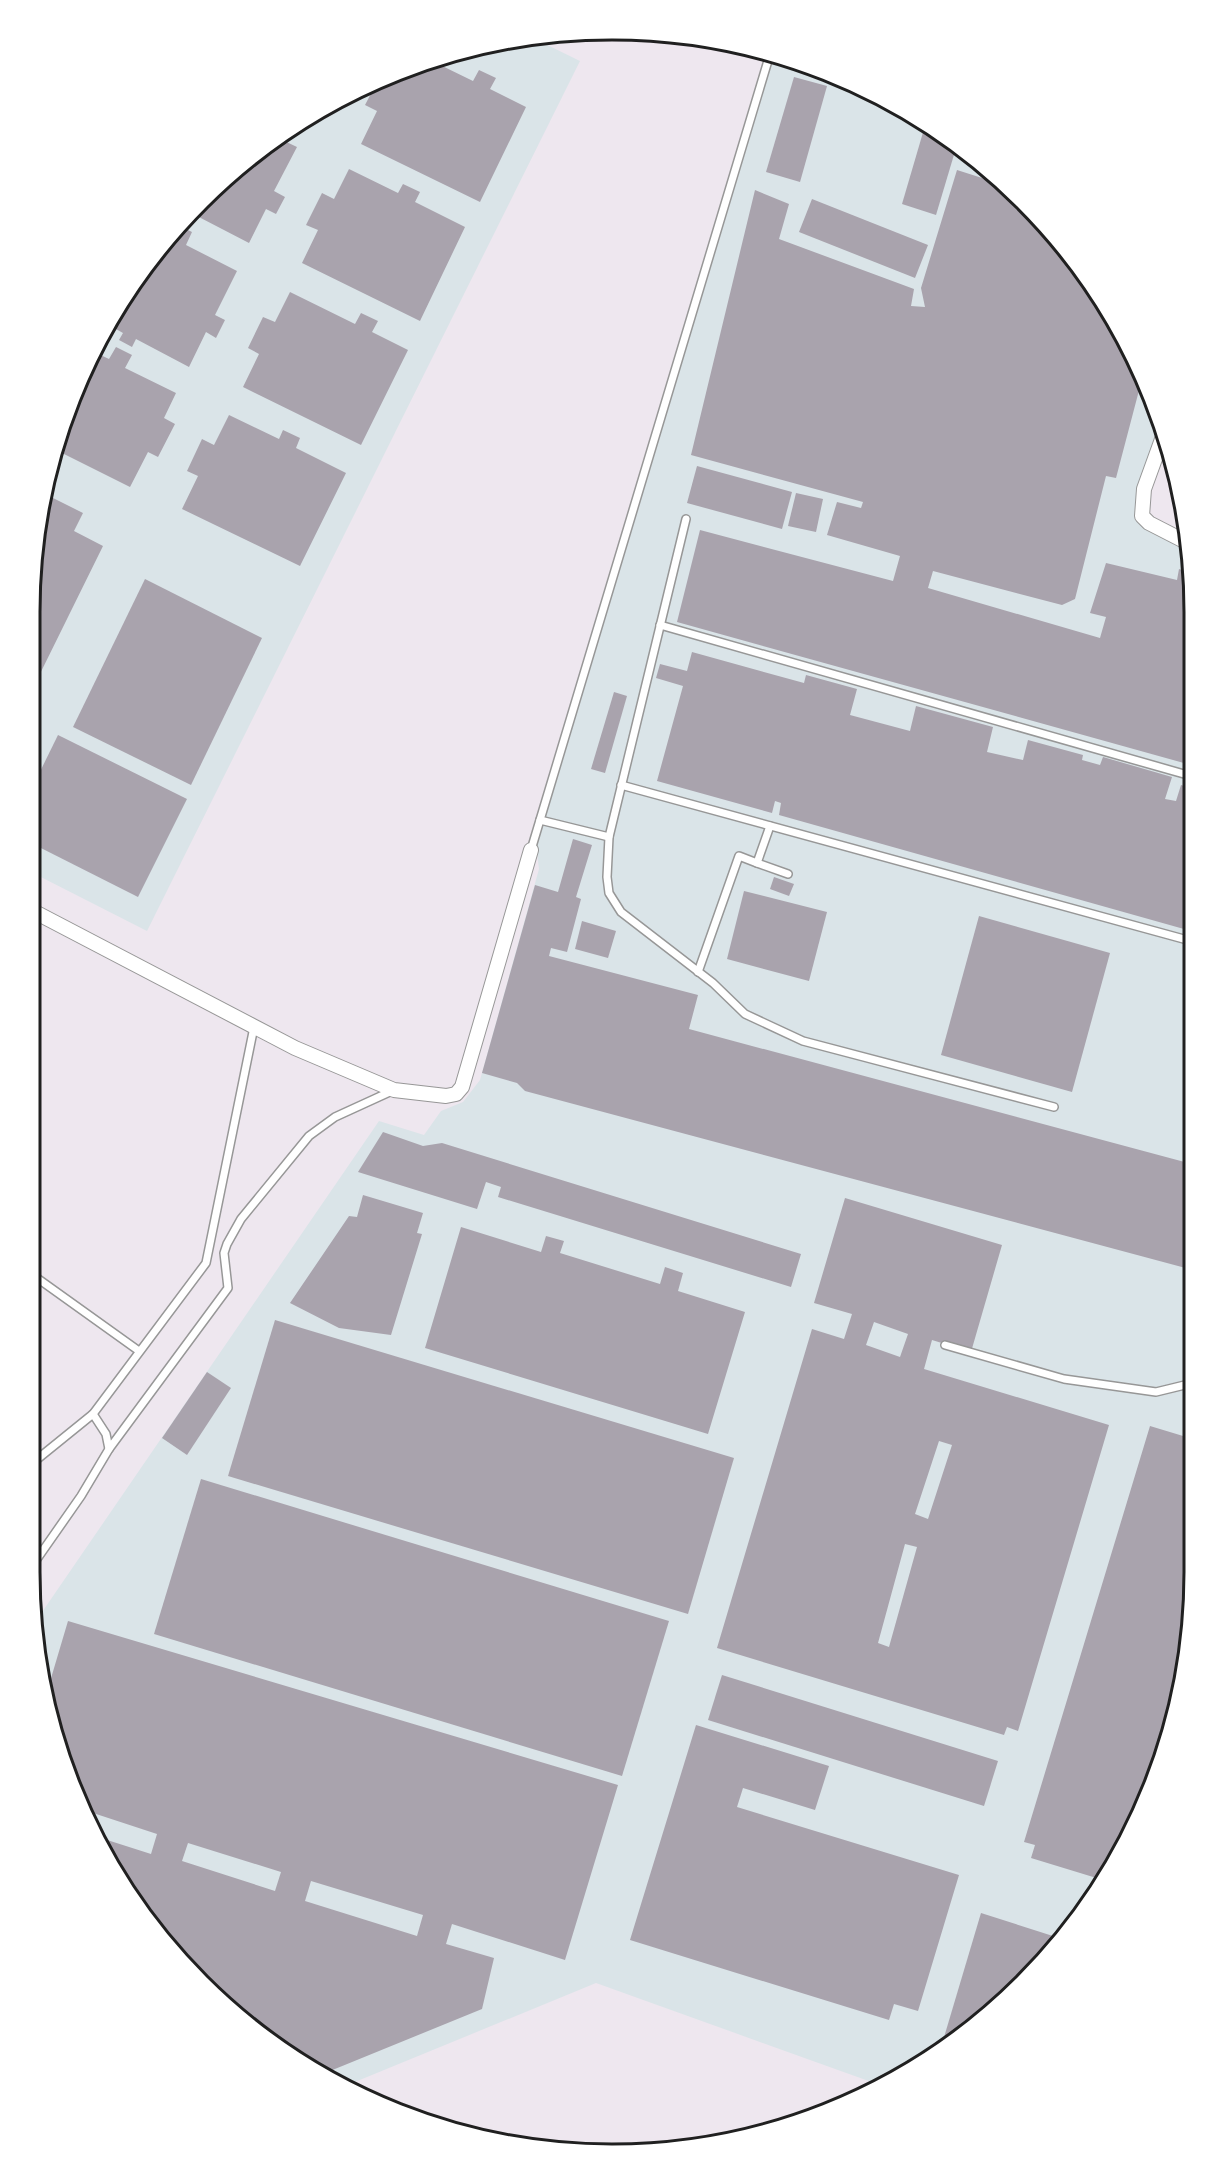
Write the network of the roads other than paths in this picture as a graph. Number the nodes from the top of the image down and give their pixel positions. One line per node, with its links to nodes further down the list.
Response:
1 (768, 62): 8 (lane)
2 (1159, 446): 4 (street)
3 (686, 519): 5 (lane)
4 (1180, 539)
5 (660, 625): 6 (lane); 7 (lane)
6 (1184, 774)
7 (621, 785): 9 (lane); 10 (lane)
8 (540, 820): 10 (lane); 11 (lane)
9 (770, 826): 12 (lane); 15 (lane)
10 (609, 837): 16 (lane)
11 (531, 850): 18 (street)
12 (757, 863): 13 (lane); 16 (lane)
13 (788, 874)
14 (40, 915): 17 (street)
15 (1184, 939)
16 (698, 972): 19 (lane)
17 (254, 1027): 18 (street); 22 (lane)
18 (394, 1090): 25 (lane)
19 (1054, 1107)
20 (40, 1280): 22 (lane)
21 (945, 1345): 23 (lane)
22 (139, 1351): 24 (lane)
23 (1184, 1385)
24 (93, 1414): 25 (lane); 26 (lane)
25 (110, 1449): 27 (lane)
26 (40, 1457)
27 (40, 1555)

